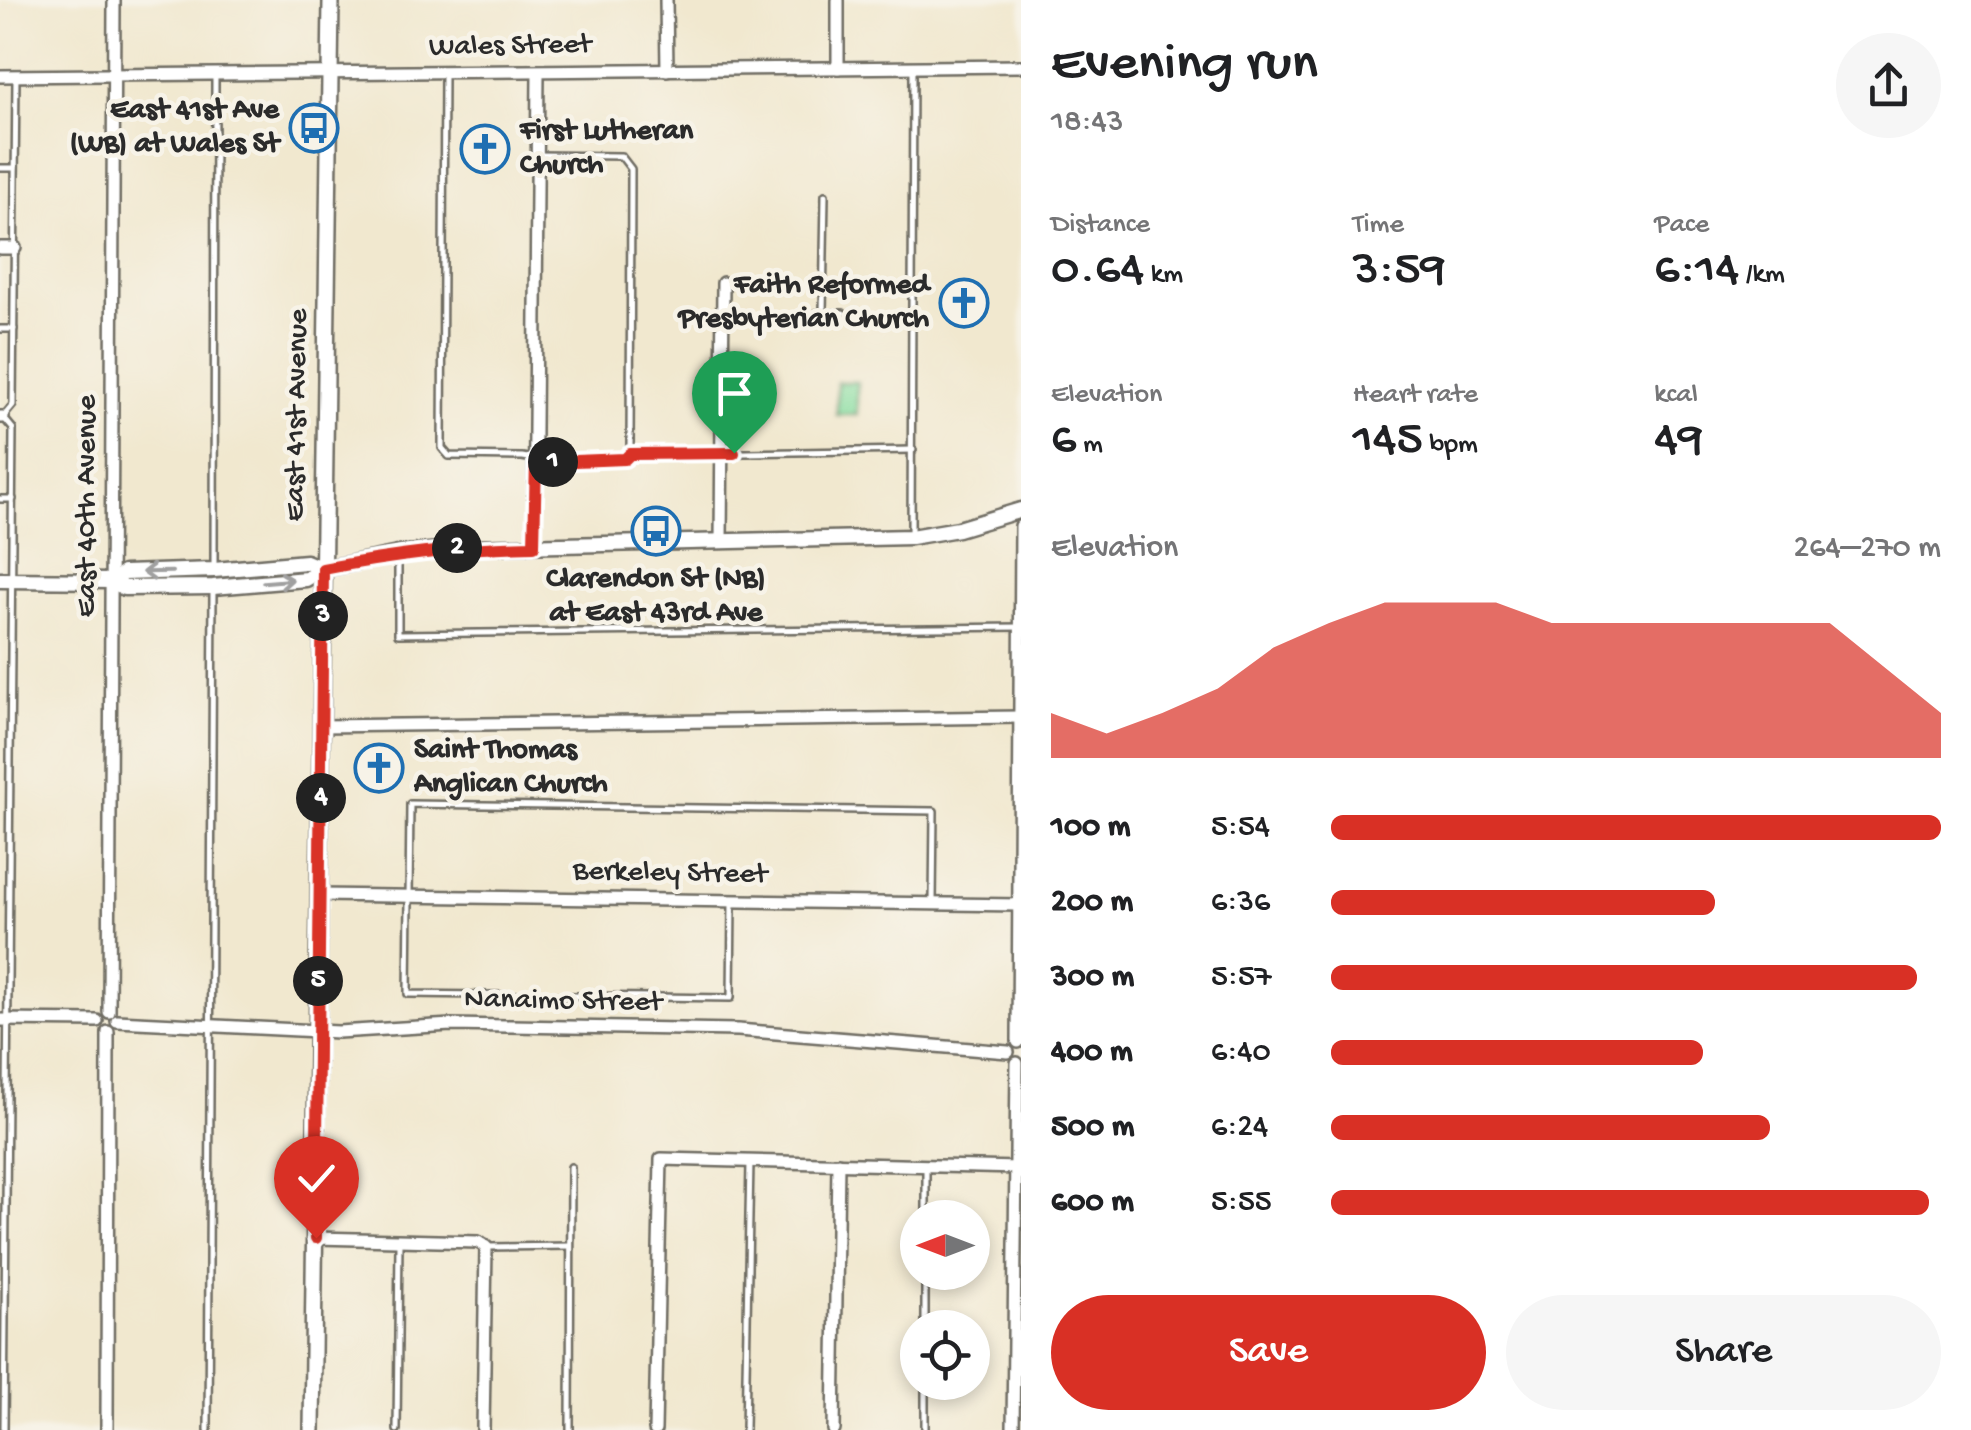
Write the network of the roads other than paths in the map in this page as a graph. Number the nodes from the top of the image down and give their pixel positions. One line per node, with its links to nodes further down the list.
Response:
1 (114, 0): 15 (street, East 40th Avenue)
2 (331, 0): 10 (main road, East 41st Avenue)
3 (666, 0): 8 (street)
4 (838, 0): 6 (street)
5 (1021, 66): 7 (street, Wales Street)
6 (838, 68): 7 (street, Wales Street); 8 (street, Wales Street)
7 (913, 68): 27 (lane)
8 (667, 70): 9 (street, Wales Street)
9 (538, 72): 11 (street, Wales Street); 16 (street)
10 (331, 73): 11 (street, Wales Street); 12 (street, Wales Street); 39 (main road, East 41st Avenue)
11 (444, 73): 30 (lane)
12 (216, 75): 15 (street, Wales Street); 40 (lane)
13 (0, 76): 14 (street, Wales Street)
14 (16, 76): 15 (street, Wales Street); 18 (lane)
15 (115, 76): 42 (street, East 40th Avenue)
16 (537, 156): 29 (lane); 30 (street)
17 (0, 168): 18 (lane)
18 (15, 168): 21 (lane)
19 (826, 195): 23 (lane)
20 (0, 248): 21 (street)
21 (14, 248): 25 (lane)
22 (723, 283): 28 (street)
23 (842, 313)
24 (0, 329): 25 (lane)
25 (14, 329): 26 (lane)
26 (1, 417): 32 (lane)
27 (912, 450): 28 (lane); 35 (lane)
28 (722, 452): 29 (lane); 36 (street)
29 (630, 454): 30 (lane)
30 (536, 460): 37 (street)
31 (0, 499): 32 (lane)
32 (12, 499): 41 (lane)
33 (1021, 510): 35 (street)
34 (1021, 526): 44 (street)
35 (911, 537): 36 (street)
36 (721, 542): 37 (street)
37 (534, 546): 38 (street)
38 (398, 554): 39 (street); 44 (lane)
39 (323, 569): 40 (street); 43 (street, one-way to 39); 46 (main road, East 41st Avenue)
40 (214, 570): 42 (street, one-way to 42)
41 (6, 580): 42 (street); 53 (lane)
42 (112, 581): 43 (street); 52 (street, East 40th Avenue)
43 (213, 587): 55 (lane)
44 (1020, 627): 45 (street)
45 (1020, 717): 46 (street); 51 (street)
46 (321, 726): 47 (main road, East 41st Avenue)
47 (320, 894): 48 (street, Berkeley Street); 56 (main road, East 41st Avenue)
48 (409, 896): 49 (street, Berkeley Street); 49 (lane); 50 (lane)
49 (732, 900): 50 (street, Berkeley Street)
50 (933, 903): 51 (street, Berkeley Street)
51 (1020, 906): 58 (street)
52 (113, 1016): 54 (street); 55 (street, Nanaimo Street); 57 (street)
53 (3, 1020): 54 (street); 73 (lane)
54 (97, 1021): 57 (street)
55 (210, 1025): 56 (street, Nanaimo Street); 75 (lane)
56 (318, 1030): 59 (street, Nanaimo Street); 68 (main road, East 41st Avenue)
57 (108, 1032): 74 (street)
58 (1019, 1043): 59 (street)
59 (1008, 1052): 60 (street)
60 (1019, 1062): 61 (street)
61 (1019, 1144): 66 (street)
62 (750, 1159): 63 (street); 80 (street); 81 (lane)
63 (838, 1163): 65 (street); 82 (street)
64 (571, 1167): 70 (lane)
65 (926, 1167): 66 (street); 67 (lane)
66 (1018, 1168): 84 (street)
67 (926, 1200)
68 (316, 1238): 69 (street); 76 (main road, East 41st Avenue)
69 (400, 1240): 71 (street); 77 (lane)
70 (570, 1246): 71 (lane); 79 (lane)
71 (486, 1248): 78 (street)
72 (925, 1400): 83 (lane)
73 (4, 1430)
74 (106, 1430)
75 (208, 1430)
76 (312, 1430)
77 (397, 1430)
78 (483, 1430)
79 (570, 1430)
80 (655, 1430)
81 (746, 1430)
82 (834, 1430)
83 (925, 1430)
84 (1012, 1430)

